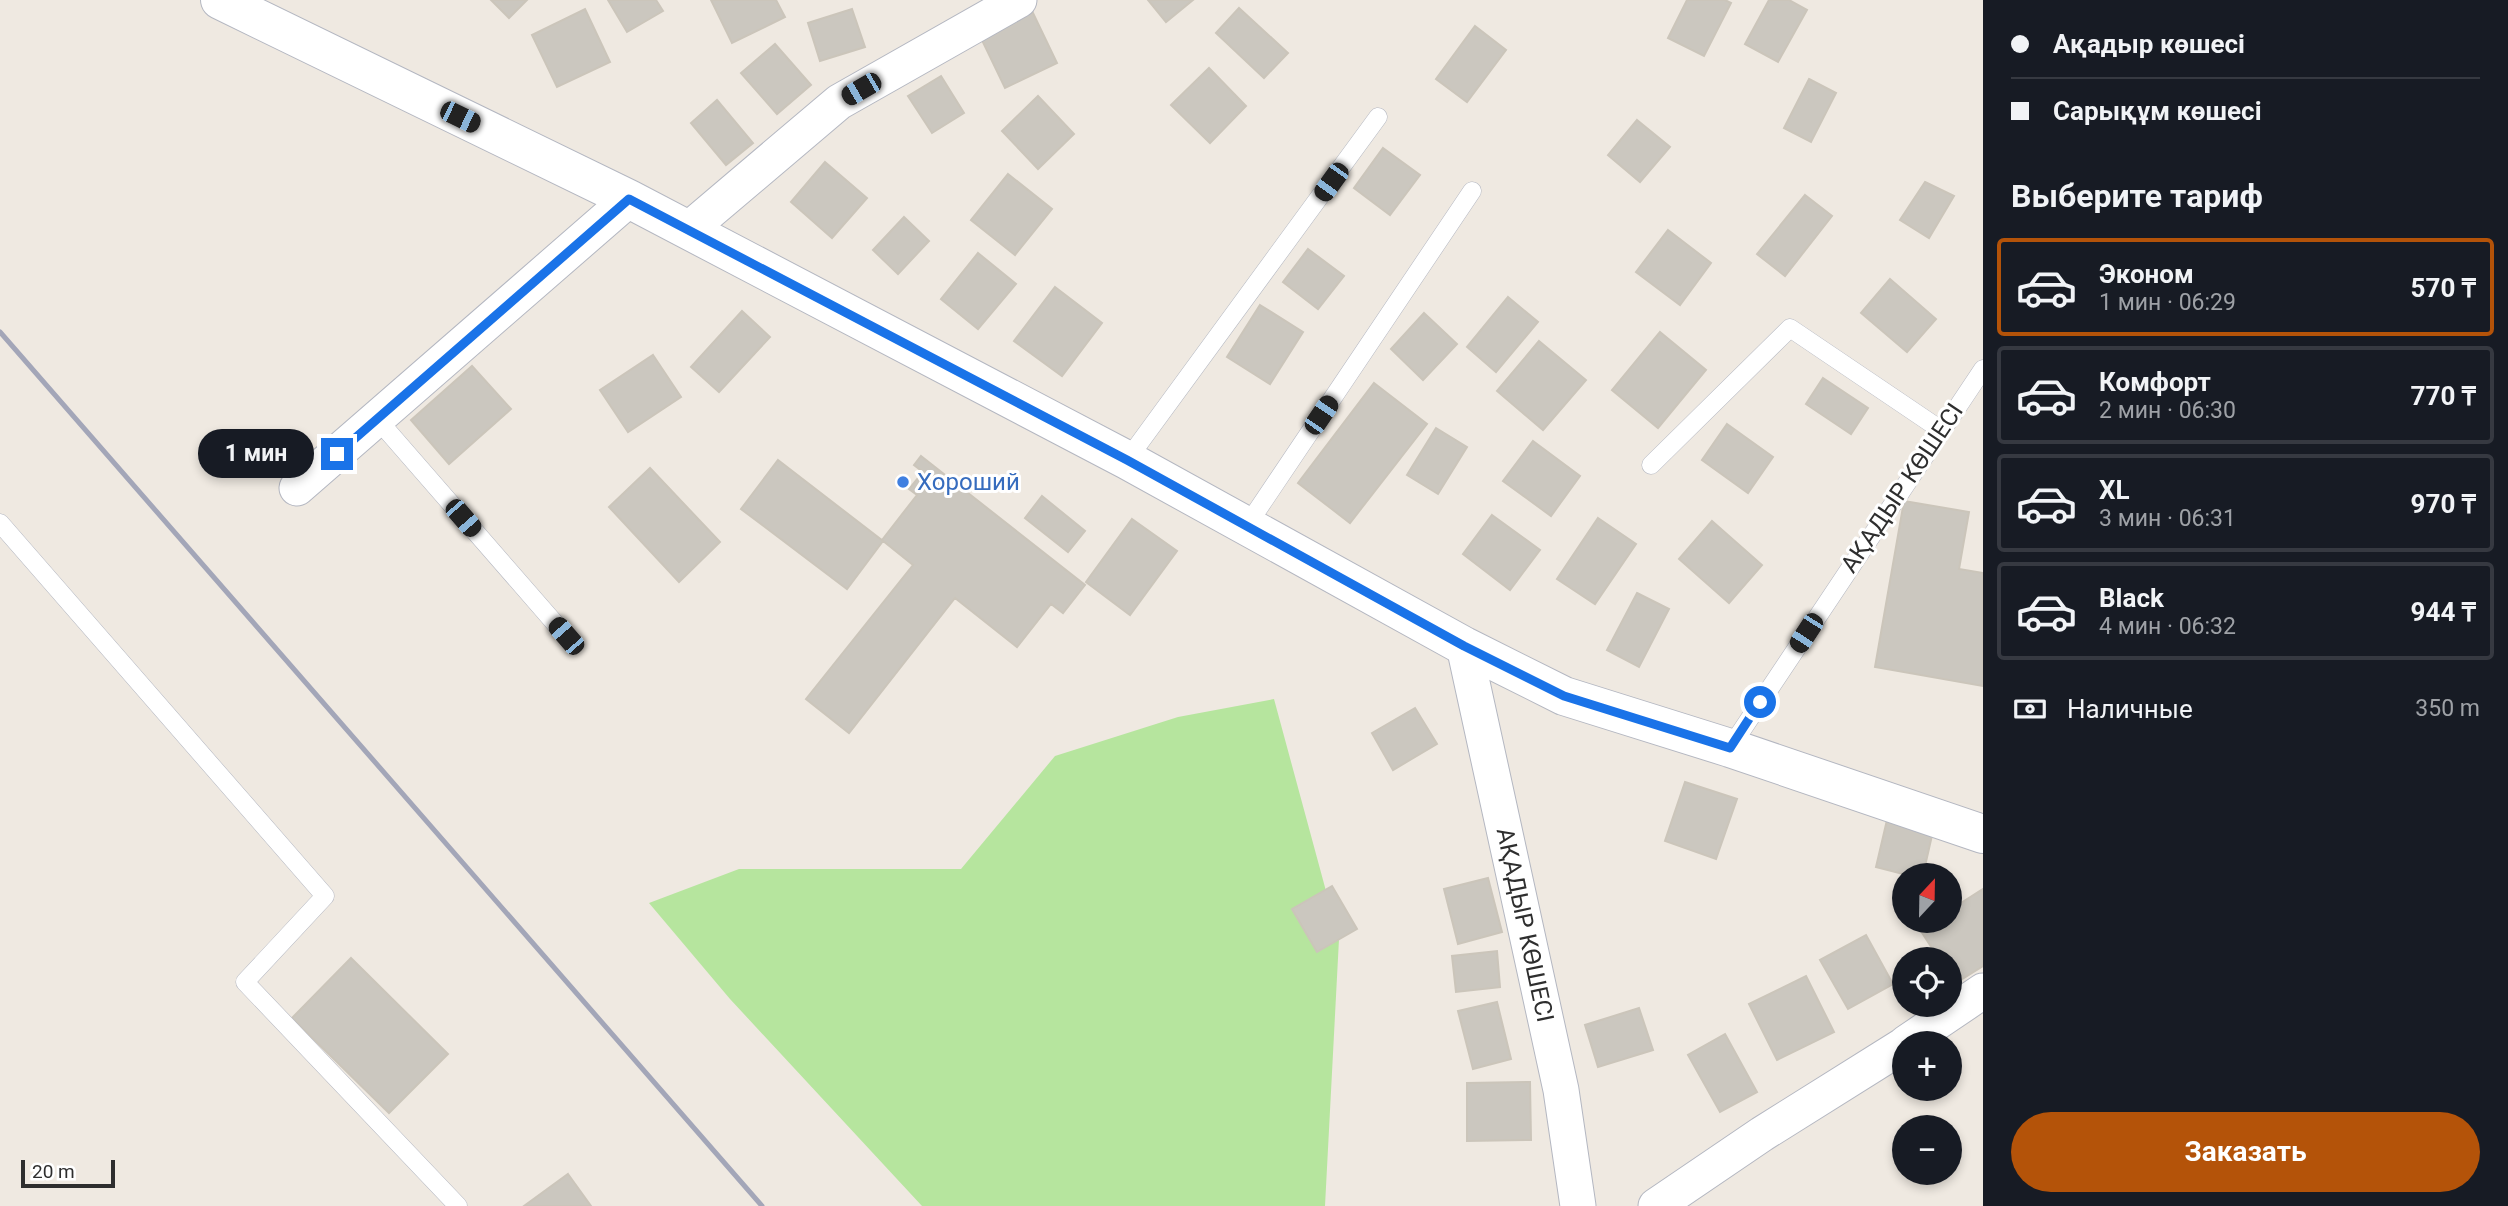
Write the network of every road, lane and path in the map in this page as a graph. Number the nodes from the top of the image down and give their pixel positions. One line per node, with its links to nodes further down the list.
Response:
1 (220, 0): 5 (main road)
2 (1019, 0): 6 (street)
3 (1378, 117): 10 (lane)
4 (1472, 191): 14 (lane)
5 (629, 199): 6 (main road); 8 (street)
6 (688, 230): 10 (main road)
7 (1983, 369): 9 (lane, АҚАДЫР КӨШЕСІ)
8 (378, 420): 12 (street); 15 (lane)
9 (1941, 430): 11 (lane); 17 (lane, АҚАДЫР КӨШЕСІ)
10 (1127, 460): 14 (main road)
11 (1651, 465)
12 (297, 488)
13 (0, 523): 22 (lane)
14 (1246, 527): 16 (main road)
15 (566, 636)
16 (1464, 646): 17 (main road); 23 (street, АҚАДЫР КӨШЕСІ)
17 (1730, 748): 18 (main road)
18 (1983, 834)
19 (1983, 991): 20 (street)
20 (1924, 1031)
21 (1892, 1052): 24 (street)
22 (458, 1206)
23 (1578, 1206)
24 (1656, 1206)

